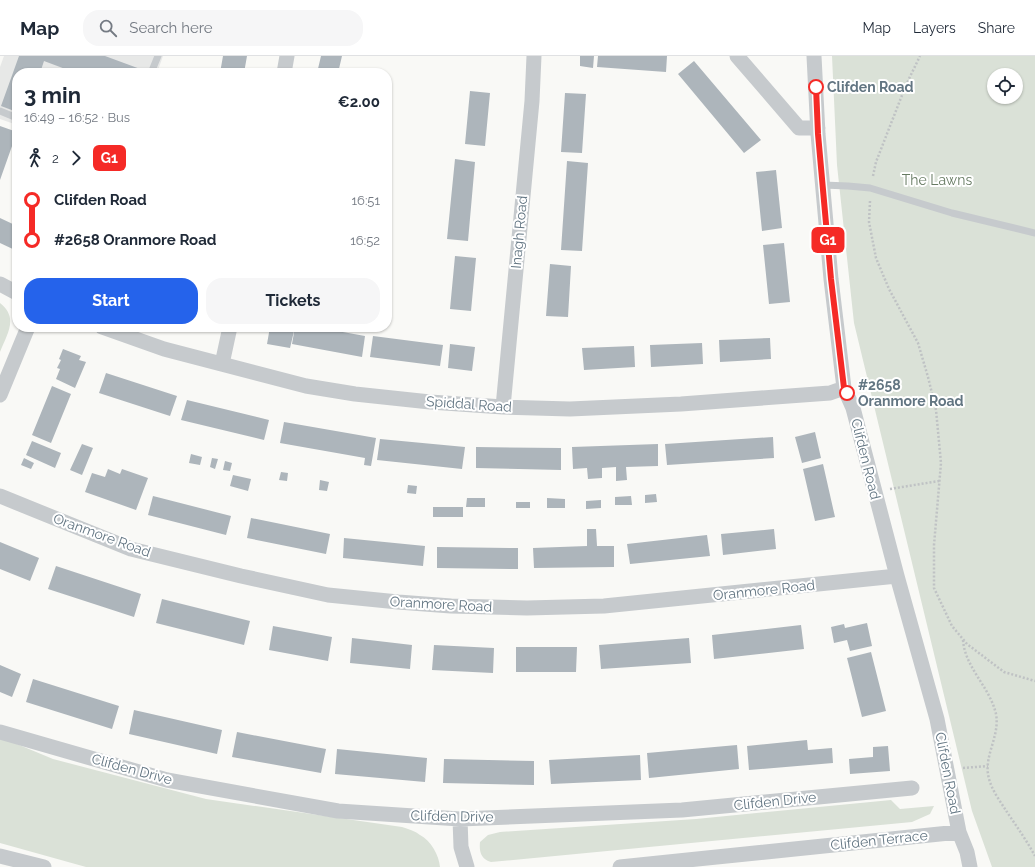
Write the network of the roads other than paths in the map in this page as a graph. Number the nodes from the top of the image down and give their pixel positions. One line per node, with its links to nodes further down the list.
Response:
1 (158, 56): 6 (lane)
2 (287, 56): 7 (street)
3 (534, 56): 21 (street, Inagh Road)
4 (737, 56): 10 (street)
5 (814, 56): 10 (street, Clifden Road)
6 (153, 68)
7 (285, 68)
8 (0, 112): 9 (lane)
9 (12, 116)
10 (818, 128): 11 (street, Clifden Road)
11 (823, 186): 12 (lane); 19 (street, Clifden Road)
12 (1035, 233)
13 (0, 284): 14 (street)
14 (12, 290)
15 (26, 332): 20 (street)
16 (116, 332): 18 (street, Spiddal Road)
17 (229, 332): 18 (street)
18 (222, 364): 21 (street, Spiddal Road)
19 (844, 388): 21 (street, Spiddal Road); 23 (street, Clifden Road)
20 (0, 395)
21 (503, 407)
22 (0, 496): 23 (street, Oranmore Road)
23 (896, 576): 27 (street, Clifden Road)
24 (0, 732): 26 (street, Clifden Drive)
25 (912, 788): 26 (street, Clifden Drive)
26 (460, 819): 30 (street)
27 (959, 832): 31 (street, Clifden Terrace); 32 (street)
28 (0, 856): 29 (street)
29 (44, 867)
30 (467, 867)
31 (620, 867)
32 (970, 867)

